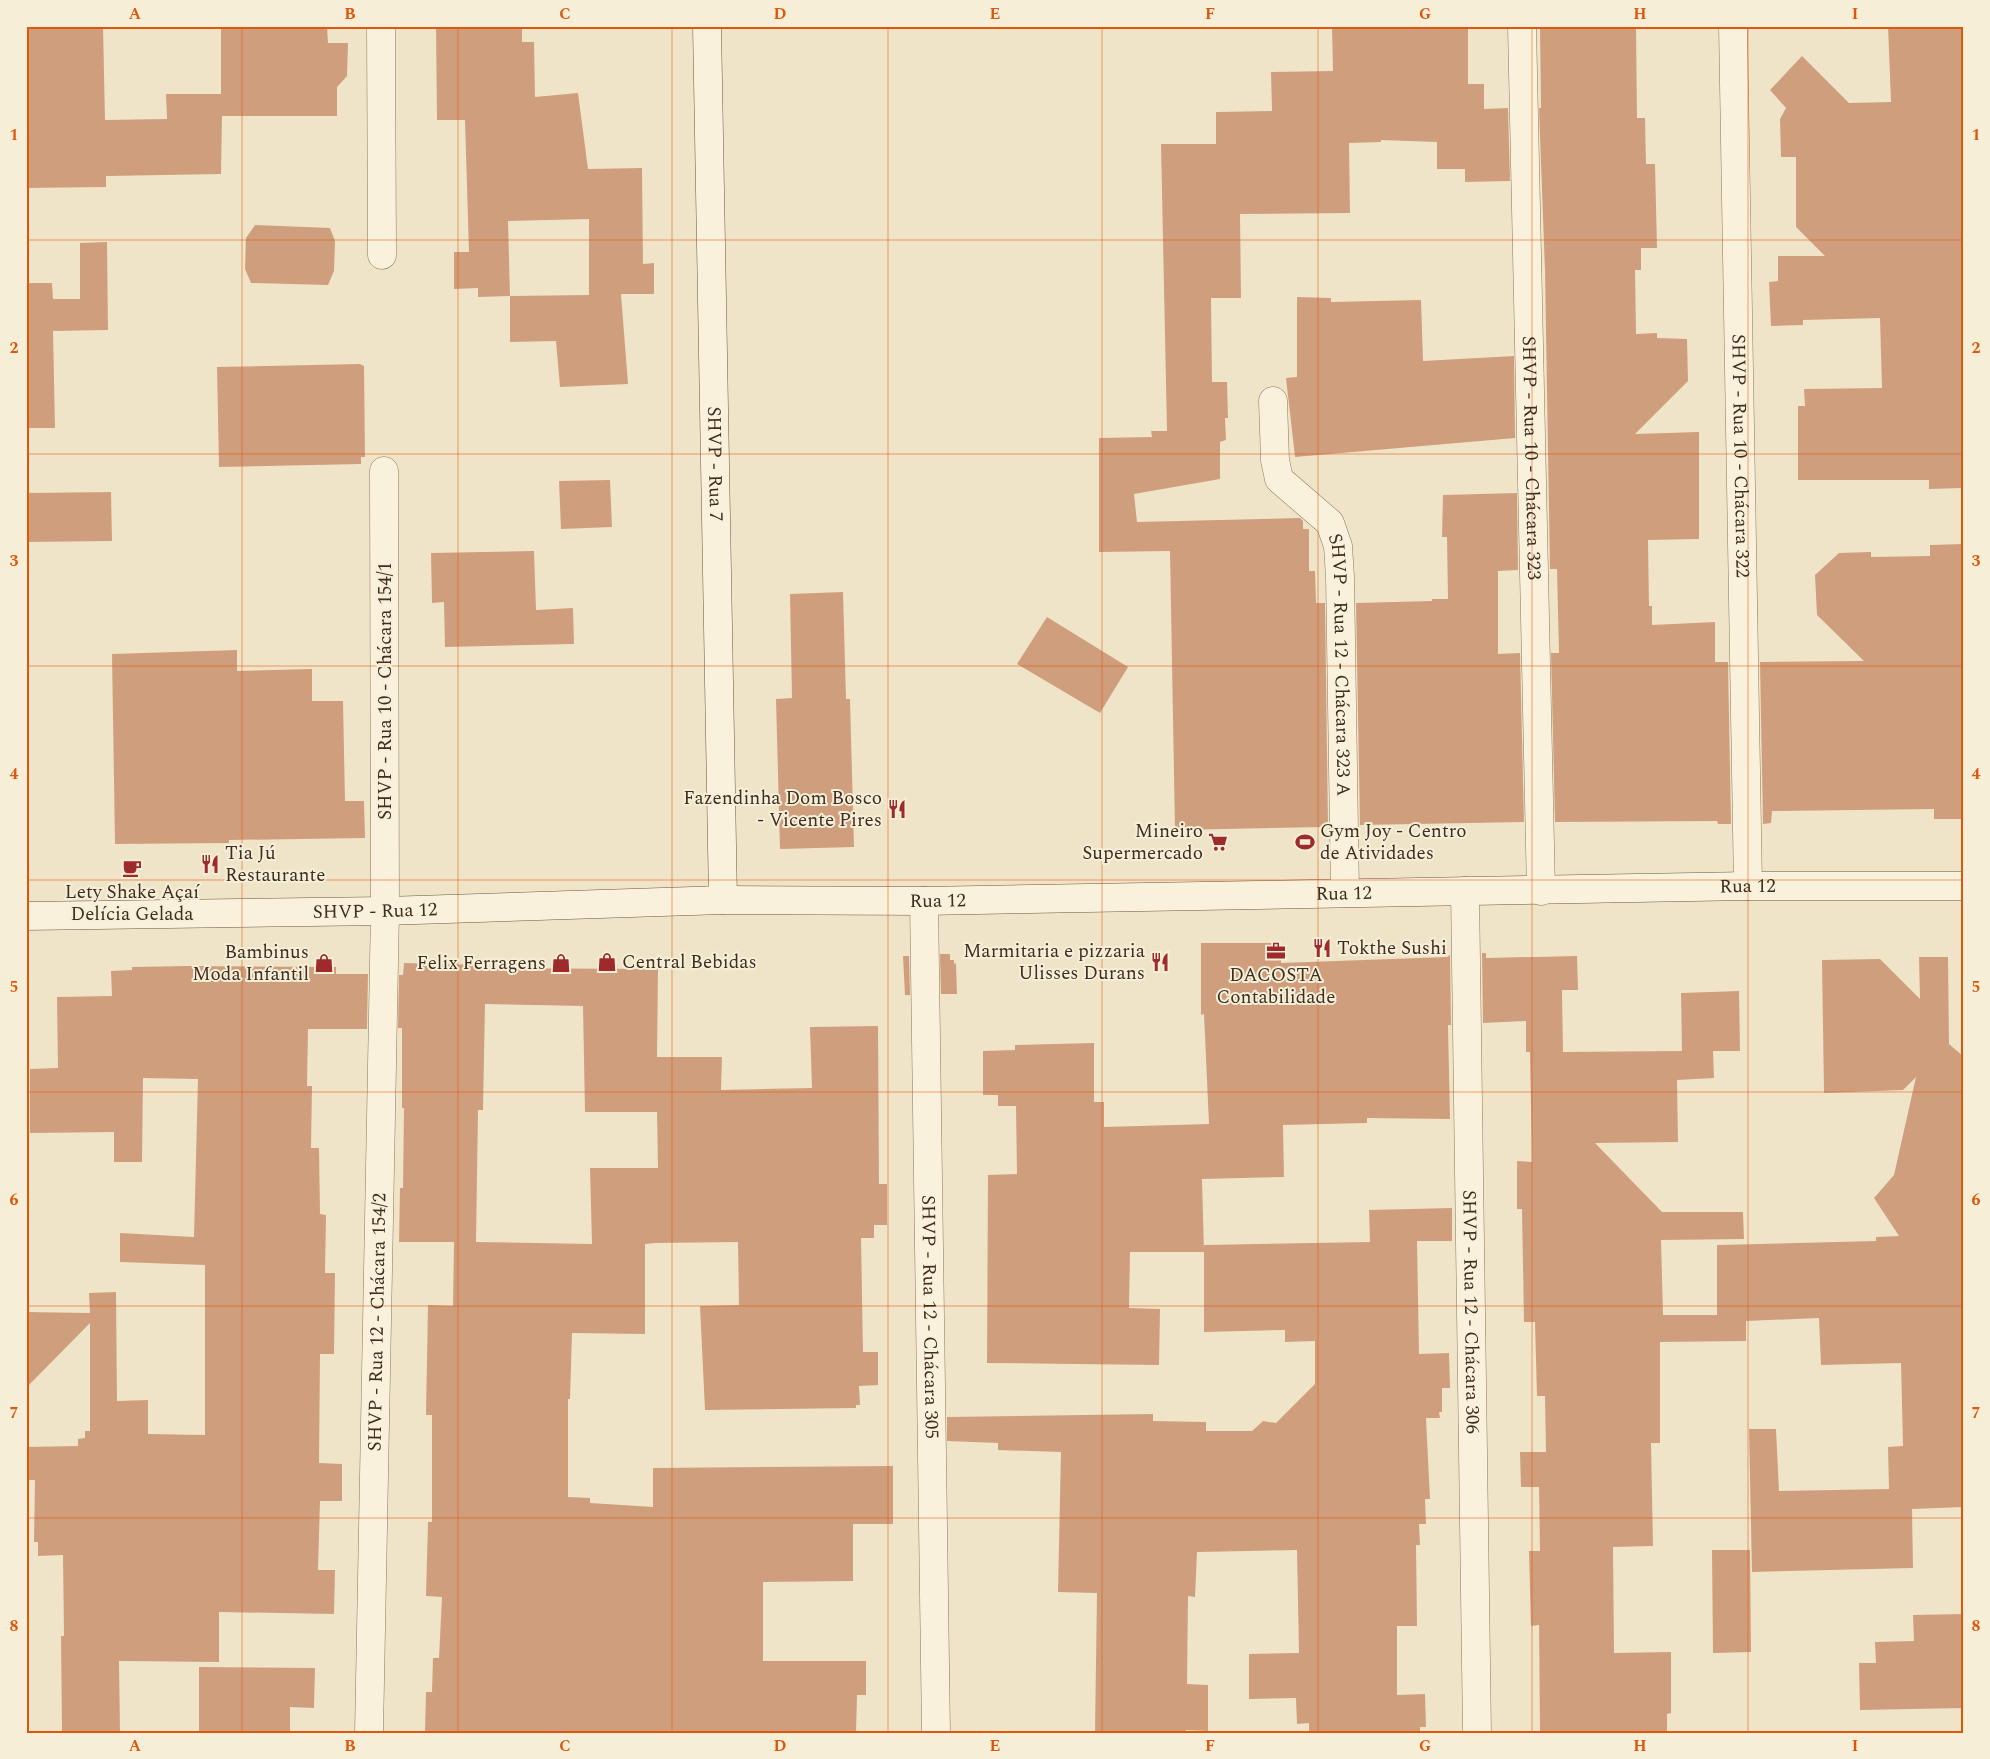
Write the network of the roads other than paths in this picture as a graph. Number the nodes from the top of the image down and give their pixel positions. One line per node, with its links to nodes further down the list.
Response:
1 (381, 26): 5 (street)
2 (707, 26): 13 (street, SHVP - Rua 7)
3 (1522, 26): 11 (street, SHVP - Rua 10 - Chácara 323)
4 (1733, 26): 8 (street, SHVP - Rua 10 - Chácara 322)
5 (382, 255)
6 (1273, 401): 12 (street, SHVP - Rua 12 - Chácara 323 A)
7 (384, 471): 15 (street, SHVP - Rua 10 - Chácara 154/1)
8 (1748, 886): 9 (street, Rua 12); 11 (street, Rua 12)
9 (1964, 886)
10 (1465, 891): 11 (street, Rua 12); 12 (street, Rua 12); 19 (street, SHVP - Rua 12 - Chácara 306)
11 (1540, 891)
12 (1345, 894): 14 (street, Rua 12)
13 (723, 900): 14 (street, Rua 12); 15 (street, SHVP - Rua 12)
14 (924, 901): 18 (street, SHVP - Rua 12 - Chácara 305)
15 (386, 912): 16 (street, SHVP - Rua 12); 17 (street, SHVP - Rua 12 - Chácara 154/2)
16 (26, 916)
17 (369, 1733)
18 (936, 1733)
19 (1476, 1733)

